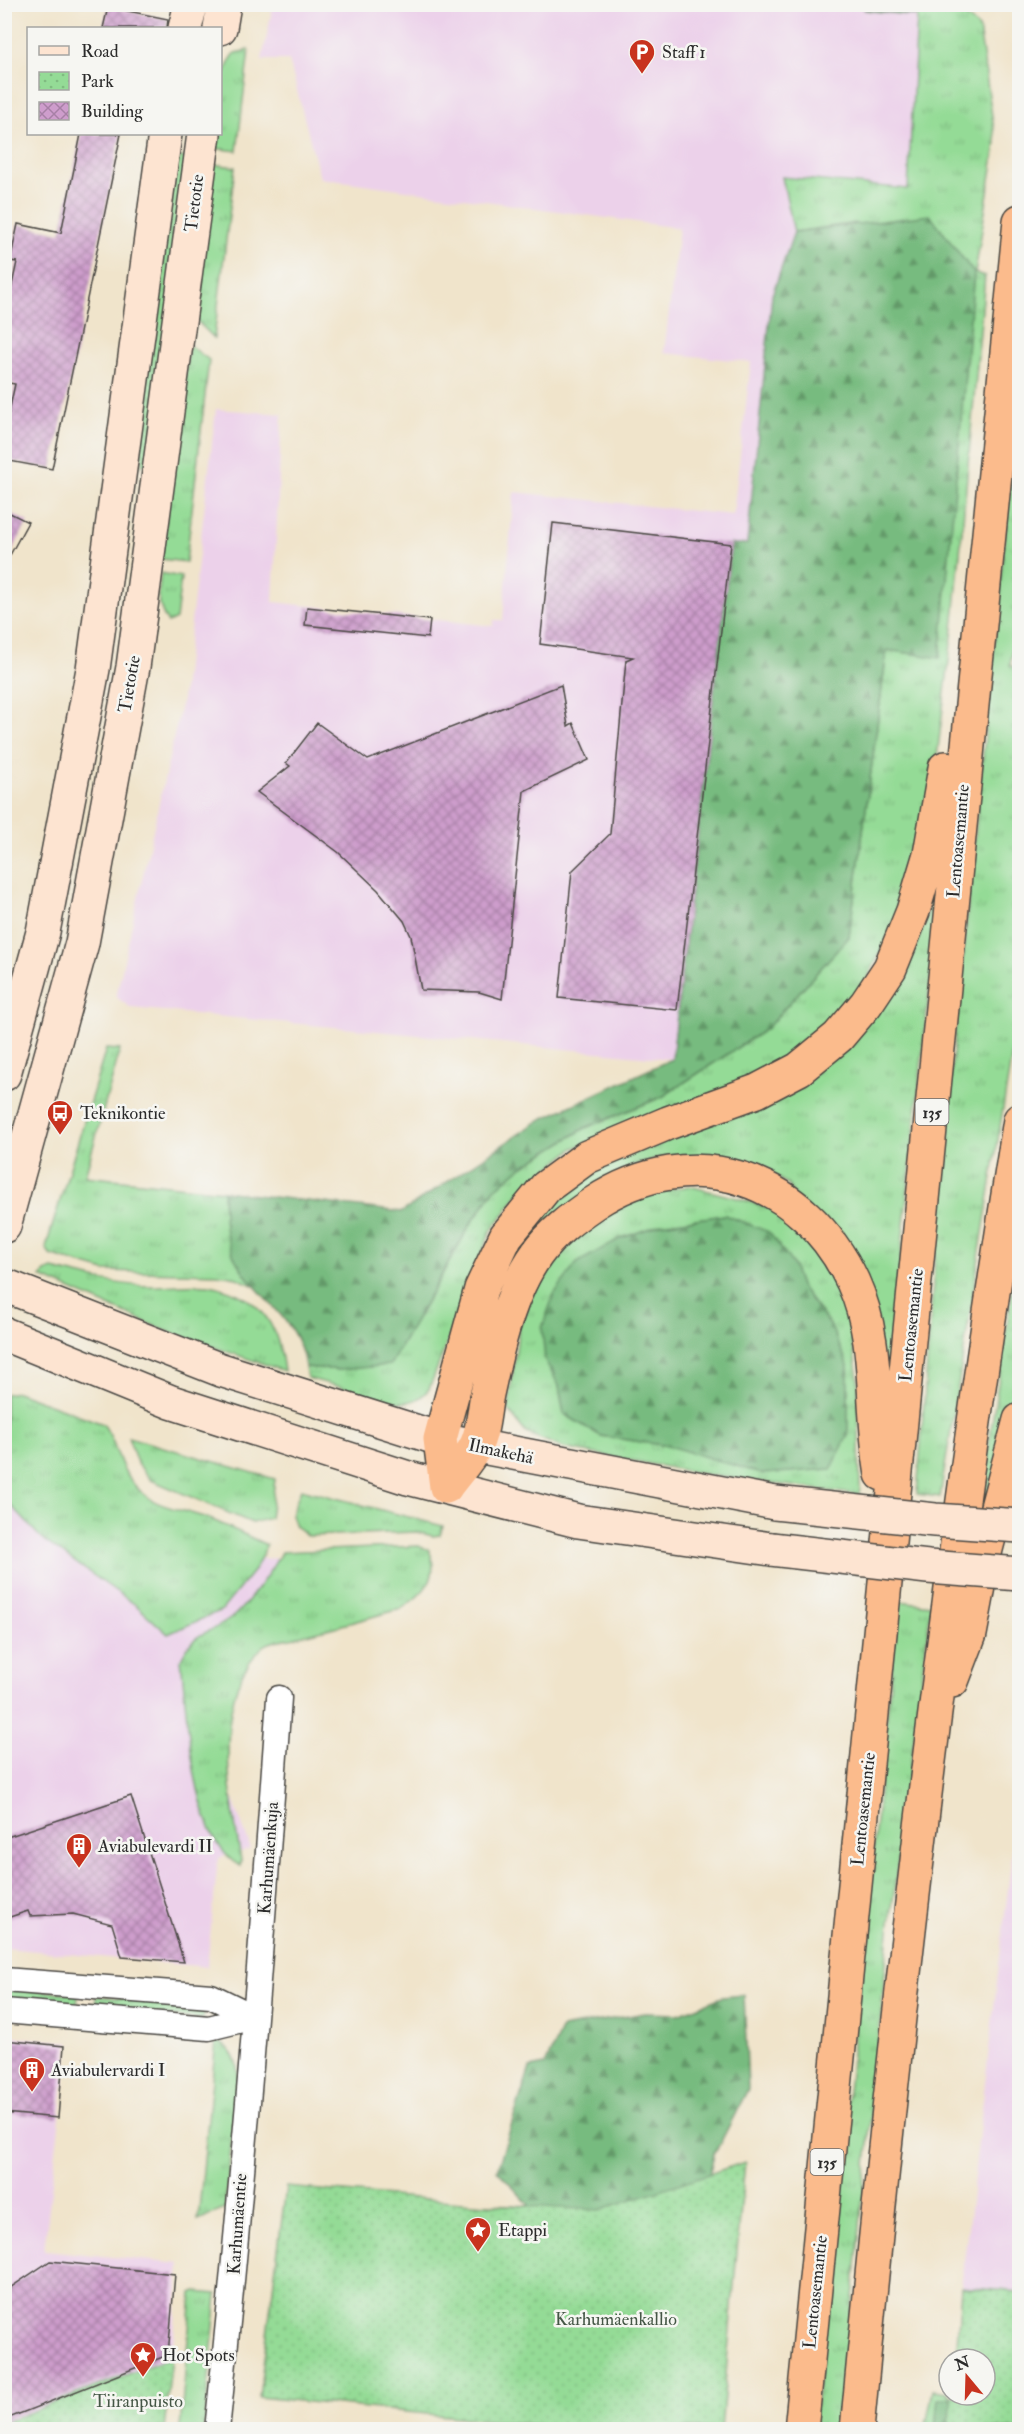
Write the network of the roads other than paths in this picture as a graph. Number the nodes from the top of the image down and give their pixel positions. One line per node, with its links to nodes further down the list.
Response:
1 (191, 4): 3 (main road)
2 (224, 4): 4 (main road)
3 (185, 27)
4 (220, 27)
5 (165, 135): 9 (main road)
6 (204, 135): 11 (main road, Tietotie)
7 (1020, 221): 8 (highway, Lentoasemantie / 135)
8 (971, 704): 15 (highway); 18 (highway, Lentoasemantie / 135)
9 (4, 1074)
10 (1020, 1120): 22 (highway)
11 (4, 1226)
12 (4, 1285): 15 (main road, Ilmakehä)
13 (4, 1335): 17 (main road)
14 (1020, 1420): 22 (highway)
15 (440, 1439): 16 (main road, Ilmakehä); 17 (highway)
16 (476, 1446): 17 (highway); 18 (highway); 19 (main road, Ilmakehä, bridge)
17 (446, 1487): 20 (main road, bridge)
18 (891, 1520): 27 (highway, Lentoasemantie / 135)
19 (1020, 1526)
20 (1020, 1574)
21 (279, 1698): 25 (street, Karhumäenkuja)
22 (930, 1742): 28 (highway)
23 (4, 1980): 25 (street)
24 (4, 2011): 25 (street)
25 (254, 2018): 26 (street, Karhumäentie)
26 (217, 2430)
27 (801, 2430)
28 (857, 2430)

